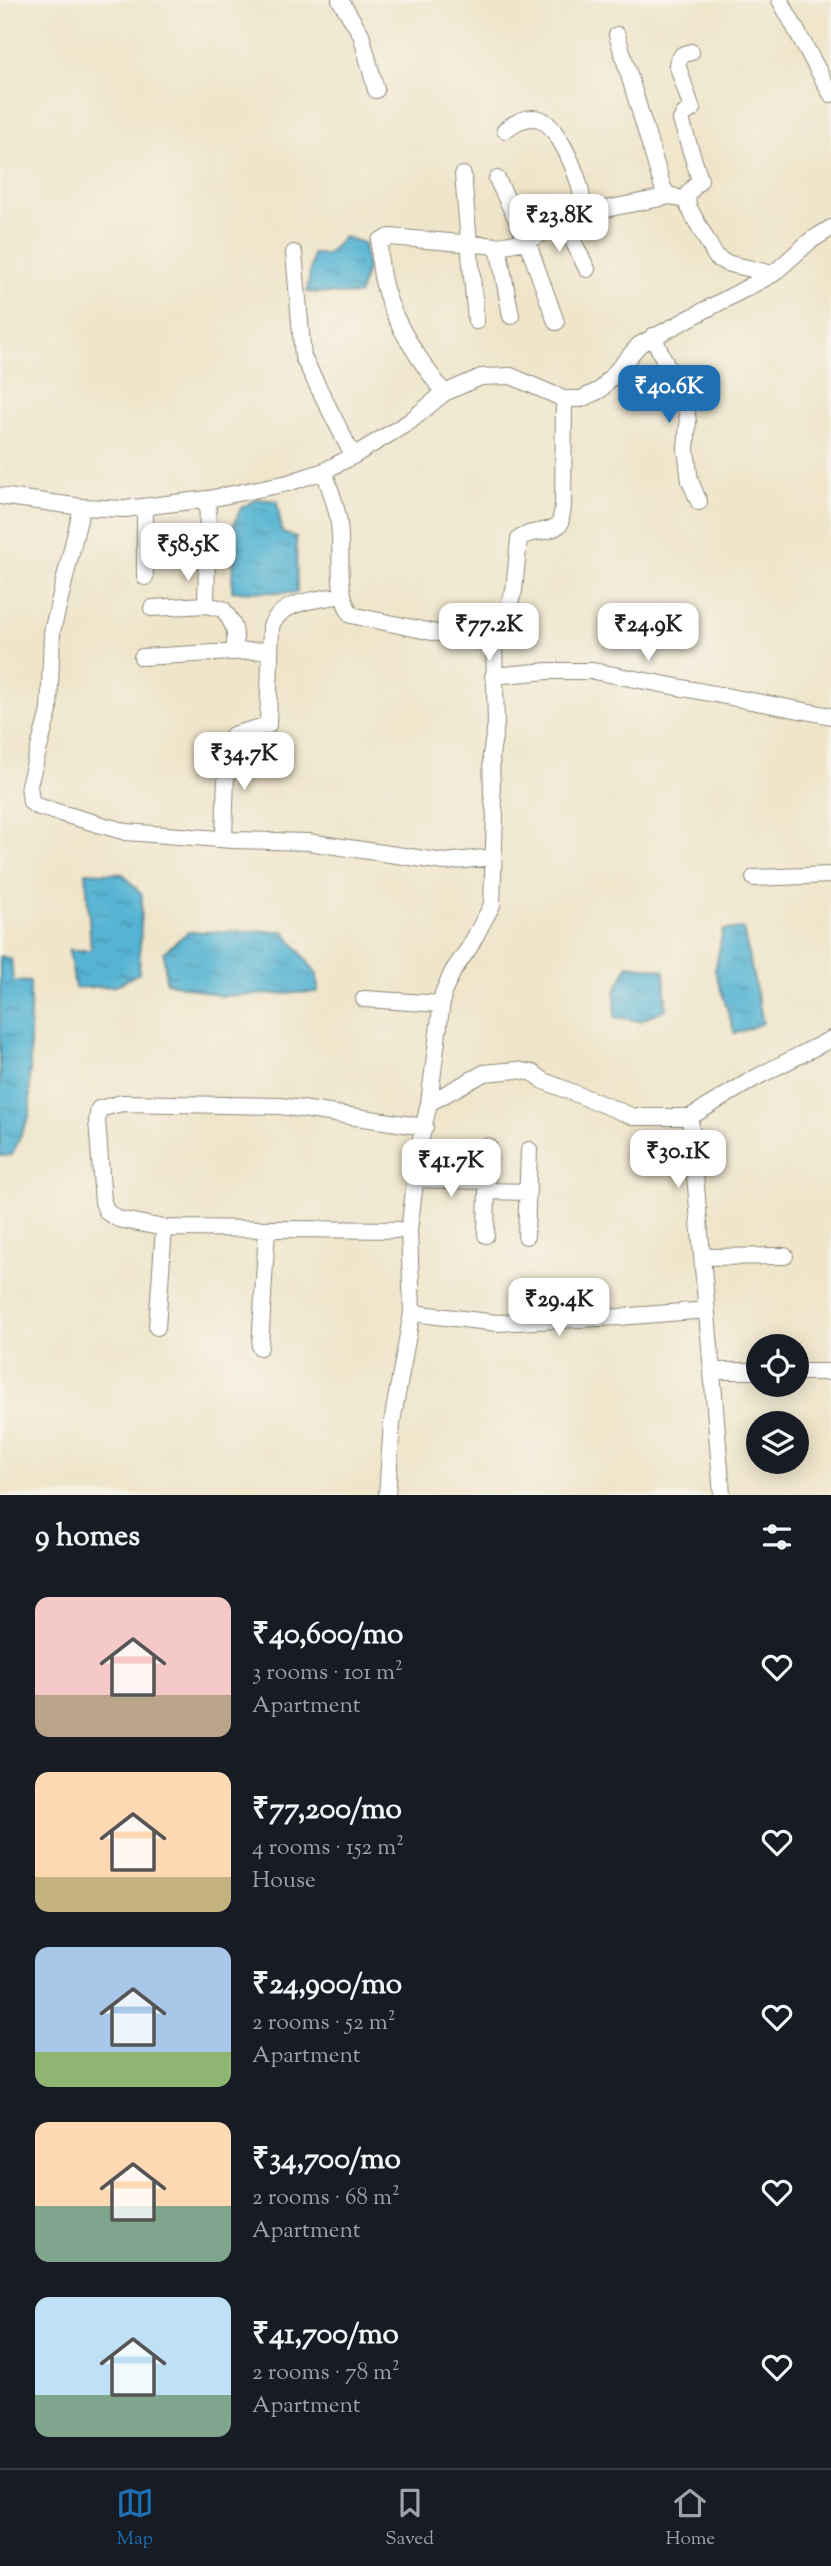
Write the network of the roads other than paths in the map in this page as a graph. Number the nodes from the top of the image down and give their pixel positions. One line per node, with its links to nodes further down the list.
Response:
1 (341, 0): 5 (street)
2 (780, 0): 6 (street)
3 (617, 35): 10 (street)
4 (691, 52): 10 (street)
5 (376, 90)
6 (831, 94)
7 (505, 130): 11 (street)
8 (463, 175): 15 (street)
9 (497, 179): 14 (street)
10 (679, 198): 11 (street); 19 (street)
11 (580, 214): 12 (street)
12 (564, 223): 14 (street); 18 (street)
13 (831, 228): 19 (street)
14 (527, 242): 16 (street); 22 (street)
15 (470, 244): 16 (street); 21 (street); 24 (street)
16 (499, 246): 20 (street)
17 (294, 253): 26 (street)
18 (587, 269)
19 (773, 274): 23 (street)
20 (511, 316)
21 (476, 321)
22 (556, 323)
23 (653, 336): 25 (street); 30 (street)
24 (444, 393): 25 (street); 26 (street)
25 (564, 399): 37 (street)
26 (353, 456): 27 (street)
27 (324, 471): 29 (street); 34 (street)
28 (0, 496): 31 (street)
29 (208, 499): 32 (street); 35 (street)
30 (699, 502)
31 (82, 507): 32 (street); 43 (street)
32 (145, 508): 33 (street)
33 (145, 576)
34 (342, 595): 37 (street); 38 (street)
35 (206, 605): 36 (street); 39 (street)
36 (152, 608)
37 (494, 645): 41 (street)
38 (270, 650): 39 (street); 43 (street)
39 (234, 652): 40 (street)
40 (142, 657)
41 (493, 676): 42 (street); 44 (street)
42 (831, 716)
43 (224, 838): 44 (street)
44 (494, 857): 48 (street)
45 (831, 874): 46 (street)
46 (754, 878)
47 (364, 999): 48 (street)
48 (442, 1004): 50 (street)
49 (831, 1039): 51 (street)
50 (429, 1103): 51 (street); 52 (street)
51 (690, 1117): 64 (street)
52 (425, 1127): 55 (street); 58 (street)
53 (488, 1146): 56 (street)
54 (529, 1150): 57 (street)
55 (415, 1179): 56 (street); 60 (street)
56 (487, 1186): 57 (street); 61 (street)
57 (528, 1192): 62 (street)
58 (164, 1228): 59 (street); 67 (street)
59 (267, 1229): 60 (street); 68 (street)
60 (409, 1230): 66 (street)
61 (486, 1235)
62 (526, 1236)
63 (785, 1256): 64 (street)
64 (702, 1257): 65 (street)
65 (707, 1310): 66 (street); 69 (street)
66 (412, 1313): 73 (street)
67 (157, 1326)
68 (260, 1347)
69 (712, 1371): 70 (street); 74 (street)
70 (746, 1371)
71 (809, 1372): 72 (street)
72 (831, 1372)
73 (387, 1495)
74 (722, 1495)

